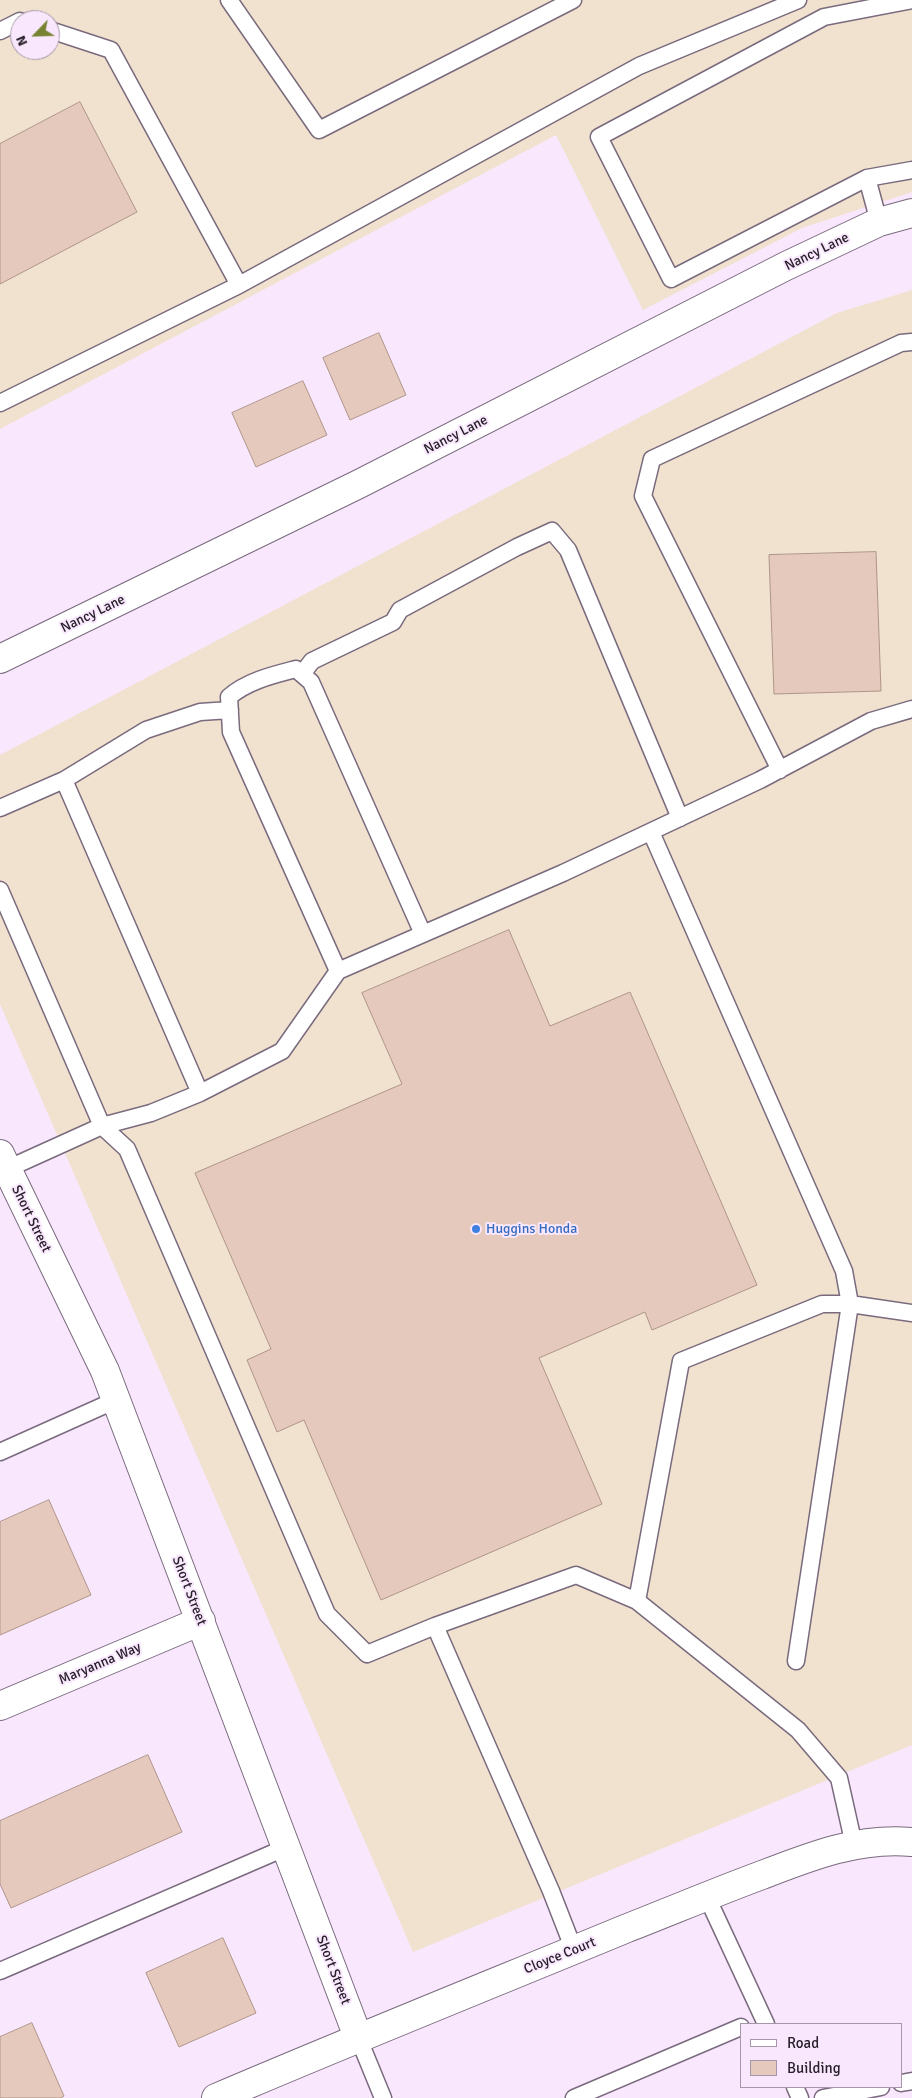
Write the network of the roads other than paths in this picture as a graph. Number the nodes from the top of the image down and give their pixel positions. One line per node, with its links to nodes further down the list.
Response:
1 (229, 0): 2 (lane)
2 (573, 0)
3 (798, 0): 5 (lane)
4 (912, 0): 8 (lane)
5 (772, 5): 11 (lane)
6 (60, 33): 11 (lane)
7 (912, 170): 8 (lane)
8 (867, 178): 10 (lane)
9 (912, 213): 10 (street, Nancy Lane)
10 (879, 222): 14 (street, Nancy Lane)
11 (239, 285): 13 (lane)
12 (912, 342): 18 (lane)
13 (0, 403)
14 (0, 659)
15 (302, 674): 17 (lane); 21 (lane); 24 (lane)
16 (912, 708): 18 (lane)
17 (230, 710): 19 (lane); 25 (lane)
18 (780, 770): 21 (lane)
19 (64, 780): 20 (lane); 26 (lane)
20 (0, 808)
21 (680, 818): 22 (lane)
22 (651, 832): 24 (lane); 29 (lane)
23 (0, 890): 27 (lane)
24 (423, 934): 25 (lane)
25 (338, 971): 26 (lane)
26 (200, 1093): 27 (lane)
27 (102, 1126): 28 (lane); 35 (lane)
28 (2, 1165): 31 (street, Short Street)
29 (850, 1304): 30 (lane); 33 (lane); 36 (lane)
30 (912, 1313)
31 (116, 1400): 32 (lane); 34 (street, Short Street)
32 (0, 1452)
33 (637, 1601): 35 (lane); 39 (lane)
34 (201, 1621): 37 (street, Maryanna Way); 40 (street, Short Street)
35 (435, 1626): 42 (lane)
36 (796, 1660)
37 (0, 1706)
38 (912, 1842): 39 (street, Cloyce Court)
39 (854, 1845): 41 (street, Cloyce Court)
40 (286, 1847): 43 (lane); 46 (street, Short Street)
41 (707, 1897): 42 (street, Cloyce Court); 44 (lane)
42 (574, 1950): 46 (street, Cloyce Court)
43 (0, 1971)
44 (764, 2021)
45 (740, 2027): 50 (lane)
46 (358, 2037): 48 (street, Cloyce Court); 49 (lane)
47 (876, 2088): 51 (lane)
48 (216, 2098)
49 (383, 2098)
50 (574, 2098)
51 (823, 2098)

